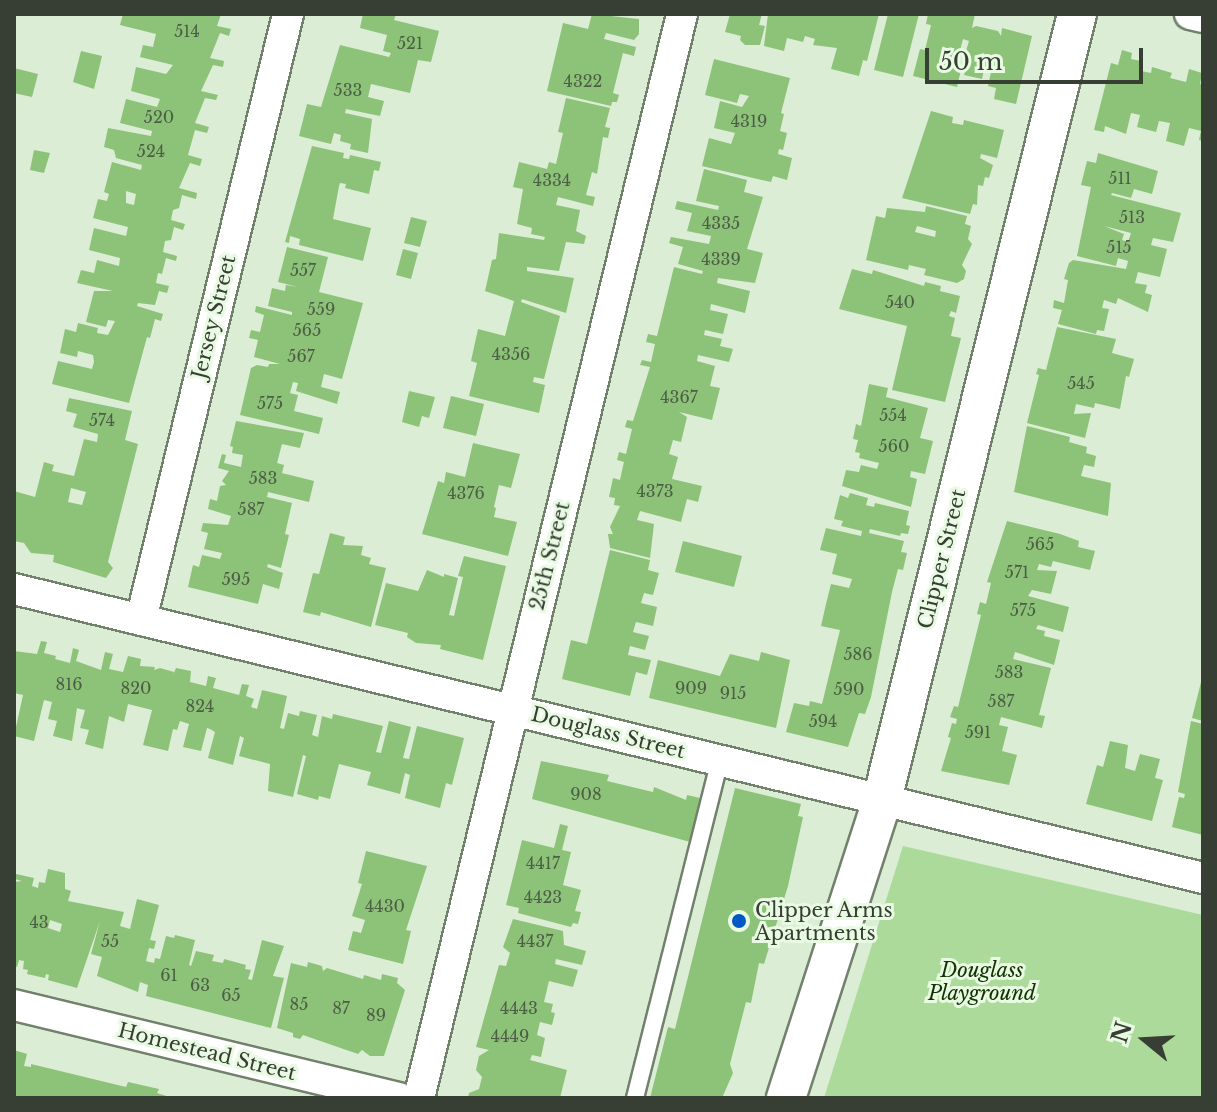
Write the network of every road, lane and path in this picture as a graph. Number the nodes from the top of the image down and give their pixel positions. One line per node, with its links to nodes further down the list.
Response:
1 (288, 14): 7 (street, Jersey Street)
2 (682, 14): 8 (street, 25th Street)
3 (1077, 14): 10 (street, Clipper Street)
4 (1190, 14): 5 (street)
5 (1203, 17)
6 (14, 589): 7 (street, Douglass Street)
7 (141, 620): 8 (street, Douglass Street)
8 (513, 710): 9 (street, Douglass Street); 14 (street, 25th Street)
9 (720, 760): 10 (street, Douglass Street); 15 (lane)
10 (882, 800): 11 (street, Douglass Street); 16 (street, Clipper Street)
11 (1203, 878)
12 (14, 1005): 13 (street, Homestead Street)
13 (399, 1098)
14 (419, 1098)
15 (635, 1098)
16 (786, 1098)

